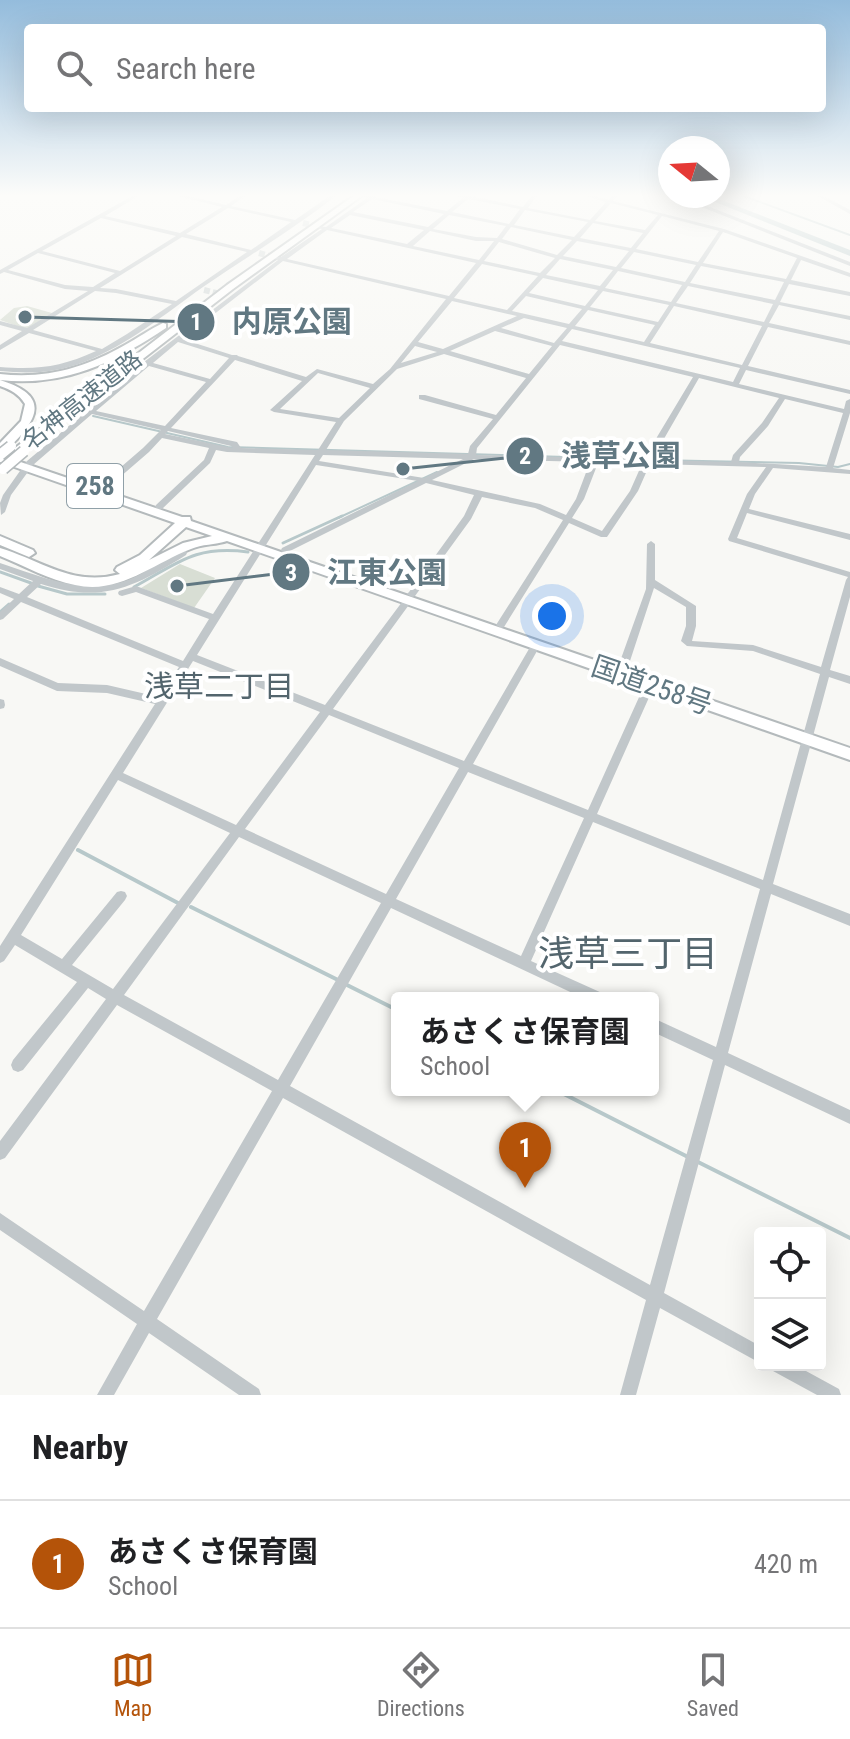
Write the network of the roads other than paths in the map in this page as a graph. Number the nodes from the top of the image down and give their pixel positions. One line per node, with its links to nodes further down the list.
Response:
1 (21, 260): 21 (street)
2 (72, 260): 22 (street)
3 (141, 260): 22 (street)
4 (248, 260): 32 (street)
5 (249, 260): 60 (highway)
6 (250, 260): 80 (highway, 名神高速道路)
7 (269, 260): 80 (highway, 名神高速道路)
8 (277, 260): 45 (street)
9 (289, 260): 31 (street)
10 (472, 260): 18 (street)
11 (555, 260): 23 (street)
12 (573, 260): 20 (street)
13 (623, 260): 20 (street)
14 (681, 260): 19 (street)
15 (703, 260): 19 (street)
16 (798, 260): 25 (street)
17 (809, 260): 24 (street)
18 (480, 262): 23 (street); 31 (street)
19 (700, 264): 25 (street); 26 (street)
20 (616, 269): 26 (street); 27 (street)
21 (1, 271): 28 (street)
22 (121, 273): 28 (street)
23 (541, 275): 27 (street); 29 (street)
24 (850, 275)
25 (787, 281): 30 (street); 33 (street)
26 (687, 284): 33 (street); 34 (street)
27 (600, 288): 34 (street); 35 (street)
28 (94, 289): 32 (street); 44 (street)
29 (524, 294): 35 (street); 36 (street)
30 (850, 294)
31 (451, 298): 36 (street); 46 (street)
32 (177, 303): 51 (street)
33 (777, 303): 38 (street); 41 (street)
34 (673, 304): 40 (street); 41 (street)
35 (585, 308): 40 (street); 42 (street)
36 (508, 312): 37 (street)
37 (523, 315): 42 (street); 43 (street)
38 (850, 318)
39 (0, 323): 44 (street)
40 (659, 324): 49 (street)
41 (766, 324): 47 (street); 57 (street)
42 (570, 326): 48 (street); 49 (street)
43 (493, 328): 48 (street); 52 (street)
44 (28, 331): 50 (street); 51 (street)
45 (178, 340): 53 (street); 55 (street)
46 (414, 343): 52 (street); 56 (street)
47 (850, 343)
48 (556, 344): 59 (street); 61 (street)
49 (646, 344): 57 (street)
50 (0, 348)
51 (108, 352): 58 (street)
52 (441, 353): 56 (street); 61 (street)
53 (235, 356): 62 (street); 63 (street)
54 (138, 361): 55 (street)
55 (148, 363): 63 (street); 71 (street)
56 (395, 367): 66 (street)
57 (745, 367): 65 (street); 67 (street)
58 (0, 369)
59 (697, 376): 65 (street); 82 (street)
60 (0, 377)
61 (530, 377): 73 (street)
62 (307, 380): 66 (street); 74 (street)
63 (210, 381): 75 (street)
64 (0, 383): 80 (highway)
65 (735, 385): 69 (street)
66 (375, 387): 74 (street)
67 (850, 392)
68 (422, 397): 73 (street)
69 (783, 397): 72 (street); 83 (street)
70 (850, 401): 72 (street)
71 (92, 412): 75 (street); 85 (street)
72 (846, 412): 87 (street)
73 (497, 418): 79 (street)
74 (341, 420): 78 (street)
75 (162, 432): 76 (street); 77 (street); 90 (street)
76 (213, 447): 77 (street); 93 (street)
77 (237, 448): 78 (street)
78 (323, 450): 79 (street); 84 (street)
79 (472, 455): 81 (street); 89 (street)
80 (6, 456): 85 (highway, 国道258号 / 258)
81 (594, 462): 82 (street); 96 (street)
82 (650, 462): 83 (street); 96 (street)
83 (735, 462): 86 (street)
84 (315, 463): 89 (street); 102 (street)
85 (28, 465): 90 (highway, 国道258号 / 258); 92 (highway, 国道258号 / 258); 95 (street)
86 (771, 465): 87 (street); 94 (street)
87 (829, 467): 88 (street)
88 (850, 472)
89 (420, 480): 91 (street); 103 (street)
90 (102, 488): 93 (highway, 国道258号 / 258)
91 (479, 494): 96 (street); 114 (street)
92 (134, 506): 97 (highway, 国道258号 / 258); 106 (highway)
93 (159, 507): 97 (highway, 国道258号 / 258)
94 (744, 510): 98 (street); 108 (street)
95 (1, 512)
96 (567, 518): 119 (street)
97 (187, 522): 100 (highway, 国道258号 / 258); 102 (highway, 国道258号 / 258); 105 (highway); 106 (highway)
98 (850, 537)
99 (0, 540): 106 (highway)
100 (234, 540): 102 (highway, 国道258号 / 258); 105 (highway)
101 (651, 544): 109 (street)
102 (263, 546): 103 (highway, 国道258号 / 258); 114 (highway, 国道258号 / 258); 116 (street)
103 (285, 550): 114 (highway, 国道258号 / 258)
104 (0, 552): 105 (highway)
105 (178, 553): 111 (street)
106 (144, 558)
107 (0, 566): 110 (street)
108 (850, 577): 117 (street)
109 (651, 582): 123 (street); 124 (street)
110 (37, 584): 111 (street); 113 (street)
111 (111, 589): 116 (street)
112 (0, 590): 113 (street)
113 (18, 597): 115 (street); 121 (street)
114 (410, 597): 119 (highway, 国道258号 / 258); 120 (highway, 国道258号 / 258); 128 (street)
115 (0, 617)
116 (215, 618): 121 (street)
117 (839, 621): 118 (street); 124 (street)
118 (850, 624)
119 (501, 625): 123 (highway, 国道258号 / 258)
120 (536, 644): 126 (highway, 国道258号 / 258); 132 (street)
121 (188, 661): 127 (street); 128 (street)
122 (0, 662): 127 (street)
123 (623, 667): 129 (highway, 国道258号 / 258)
124 (825, 671): 125 (street); 129 (street)
125 (850, 680)
126 (650, 684): 129 (highway, 国道258号 / 258); 134 (street)
127 (163, 702): 133 (street)
128 (326, 710): 132 (street); 135 (street)
129 (807, 735): 130 (highway, 国道258号 / 258); 131 (highway, 国道258号 / 258); 136 (street)
130 (850, 745)
131 (850, 754)
132 (468, 766): 134 (street); 138 (street)
133 (117, 775): 135 (street); 140 (street)
134 (590, 816): 136 (street); 142 (street)
135 (237, 831): 138 (street); 146 (street)
136 (766, 887): 139 (street); 148 (street)
137 (121, 896): 143 (street)
138 (388, 901): 142 (street); 150 (street)
139 (850, 920)
140 (13, 937): 141 (street); 143 (street)
141 (1, 952)
142 (524, 963): 145 (street)
143 (63, 967): 144 (street)
144 (86, 980): 146 (street); 149 (street)
145 (584, 992)
146 (115, 997): 150 (street); 152 (street)
147 (659, 1028): 148 (street)
148 (720, 1056): 151 (street); 154 (street)
149 (18, 1065)
150 (281, 1088): 154 (street); 155 (street)
151 (850, 1117)
152 (0, 1153)
153 (0, 1221): 155 (street)
154 (655, 1297): 156 (street); 160 (street)
155 (147, 1323): 158 (street); 159 (street)
156 (754, 1352)
157 (790, 1371): 161 (street)
158 (105, 1395)
159 (253, 1395)
160 (628, 1395)
161 (833, 1395)

